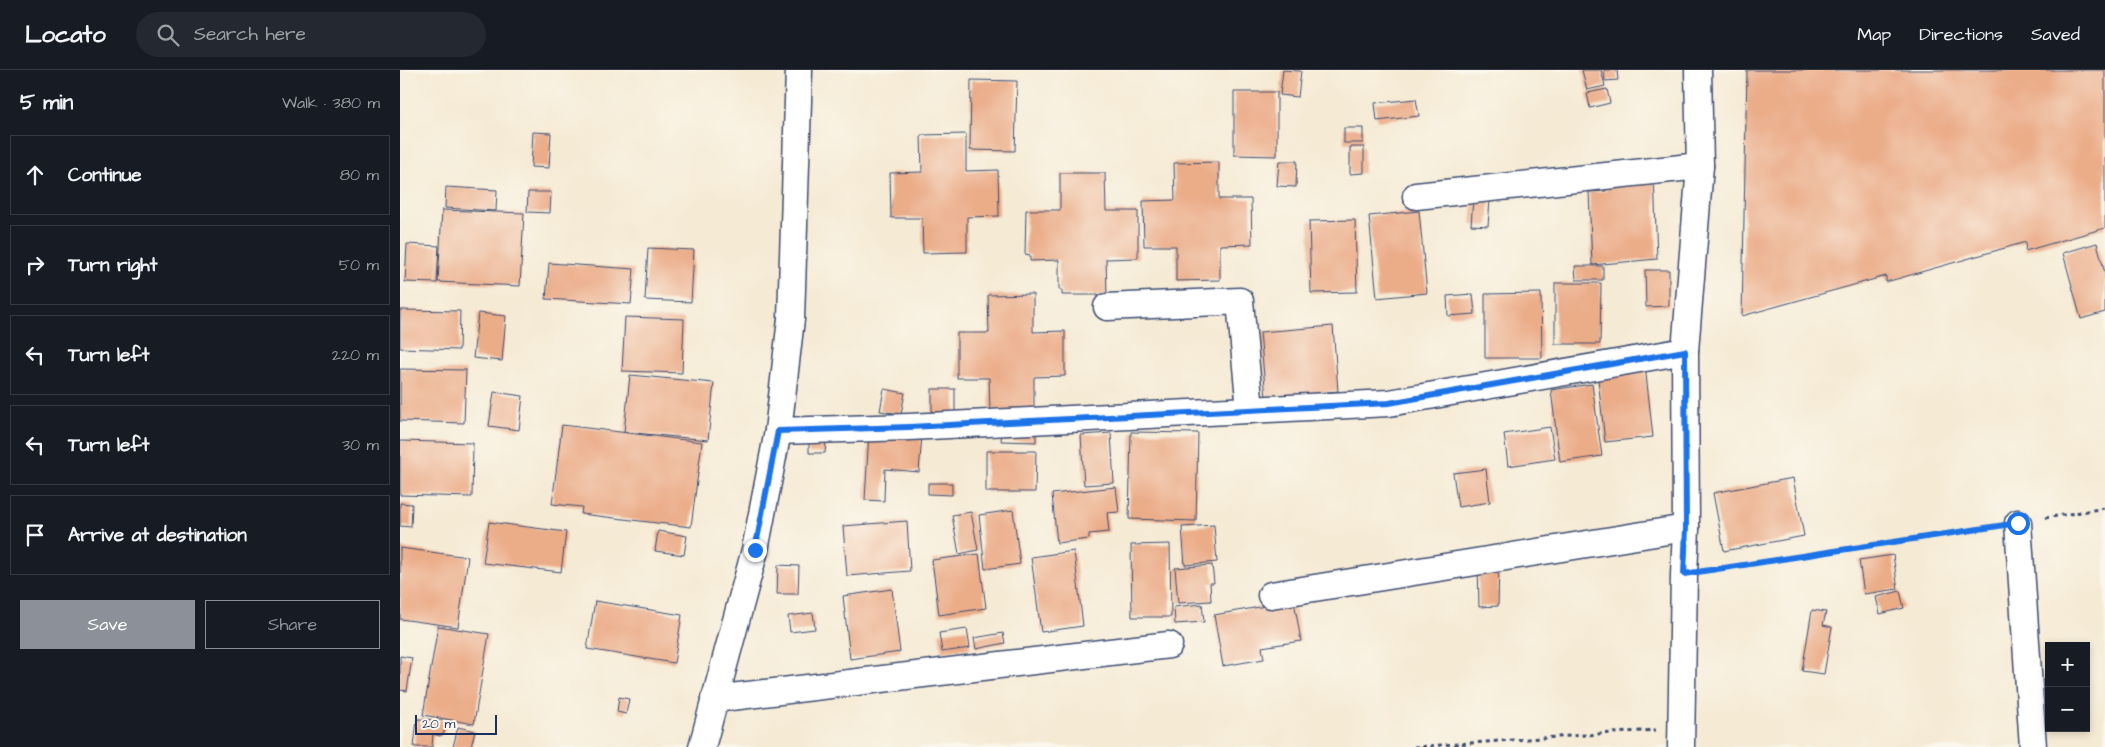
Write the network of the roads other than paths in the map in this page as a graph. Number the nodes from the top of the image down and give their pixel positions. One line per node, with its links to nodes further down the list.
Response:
1 (799, 70): 8 (street)
2 (1698, 70): 3 (street)
3 (1700, 166): 4 (street); 6 (street)
4 (1416, 196)
5 (1107, 307): 7 (street)
6 (1685, 351): 7 (street); 10 (street)
7 (1250, 410): 8 (street)
8 (778, 431): 13 (street)
9 (2018, 523): 16 (street)
10 (1686, 528): 11 (street); 14 (street)
11 (1271, 595)
12 (1169, 645): 13 (street)
13 (714, 699): 15 (street)
14 (1681, 738)
15 (702, 747)
16 (2033, 747)

